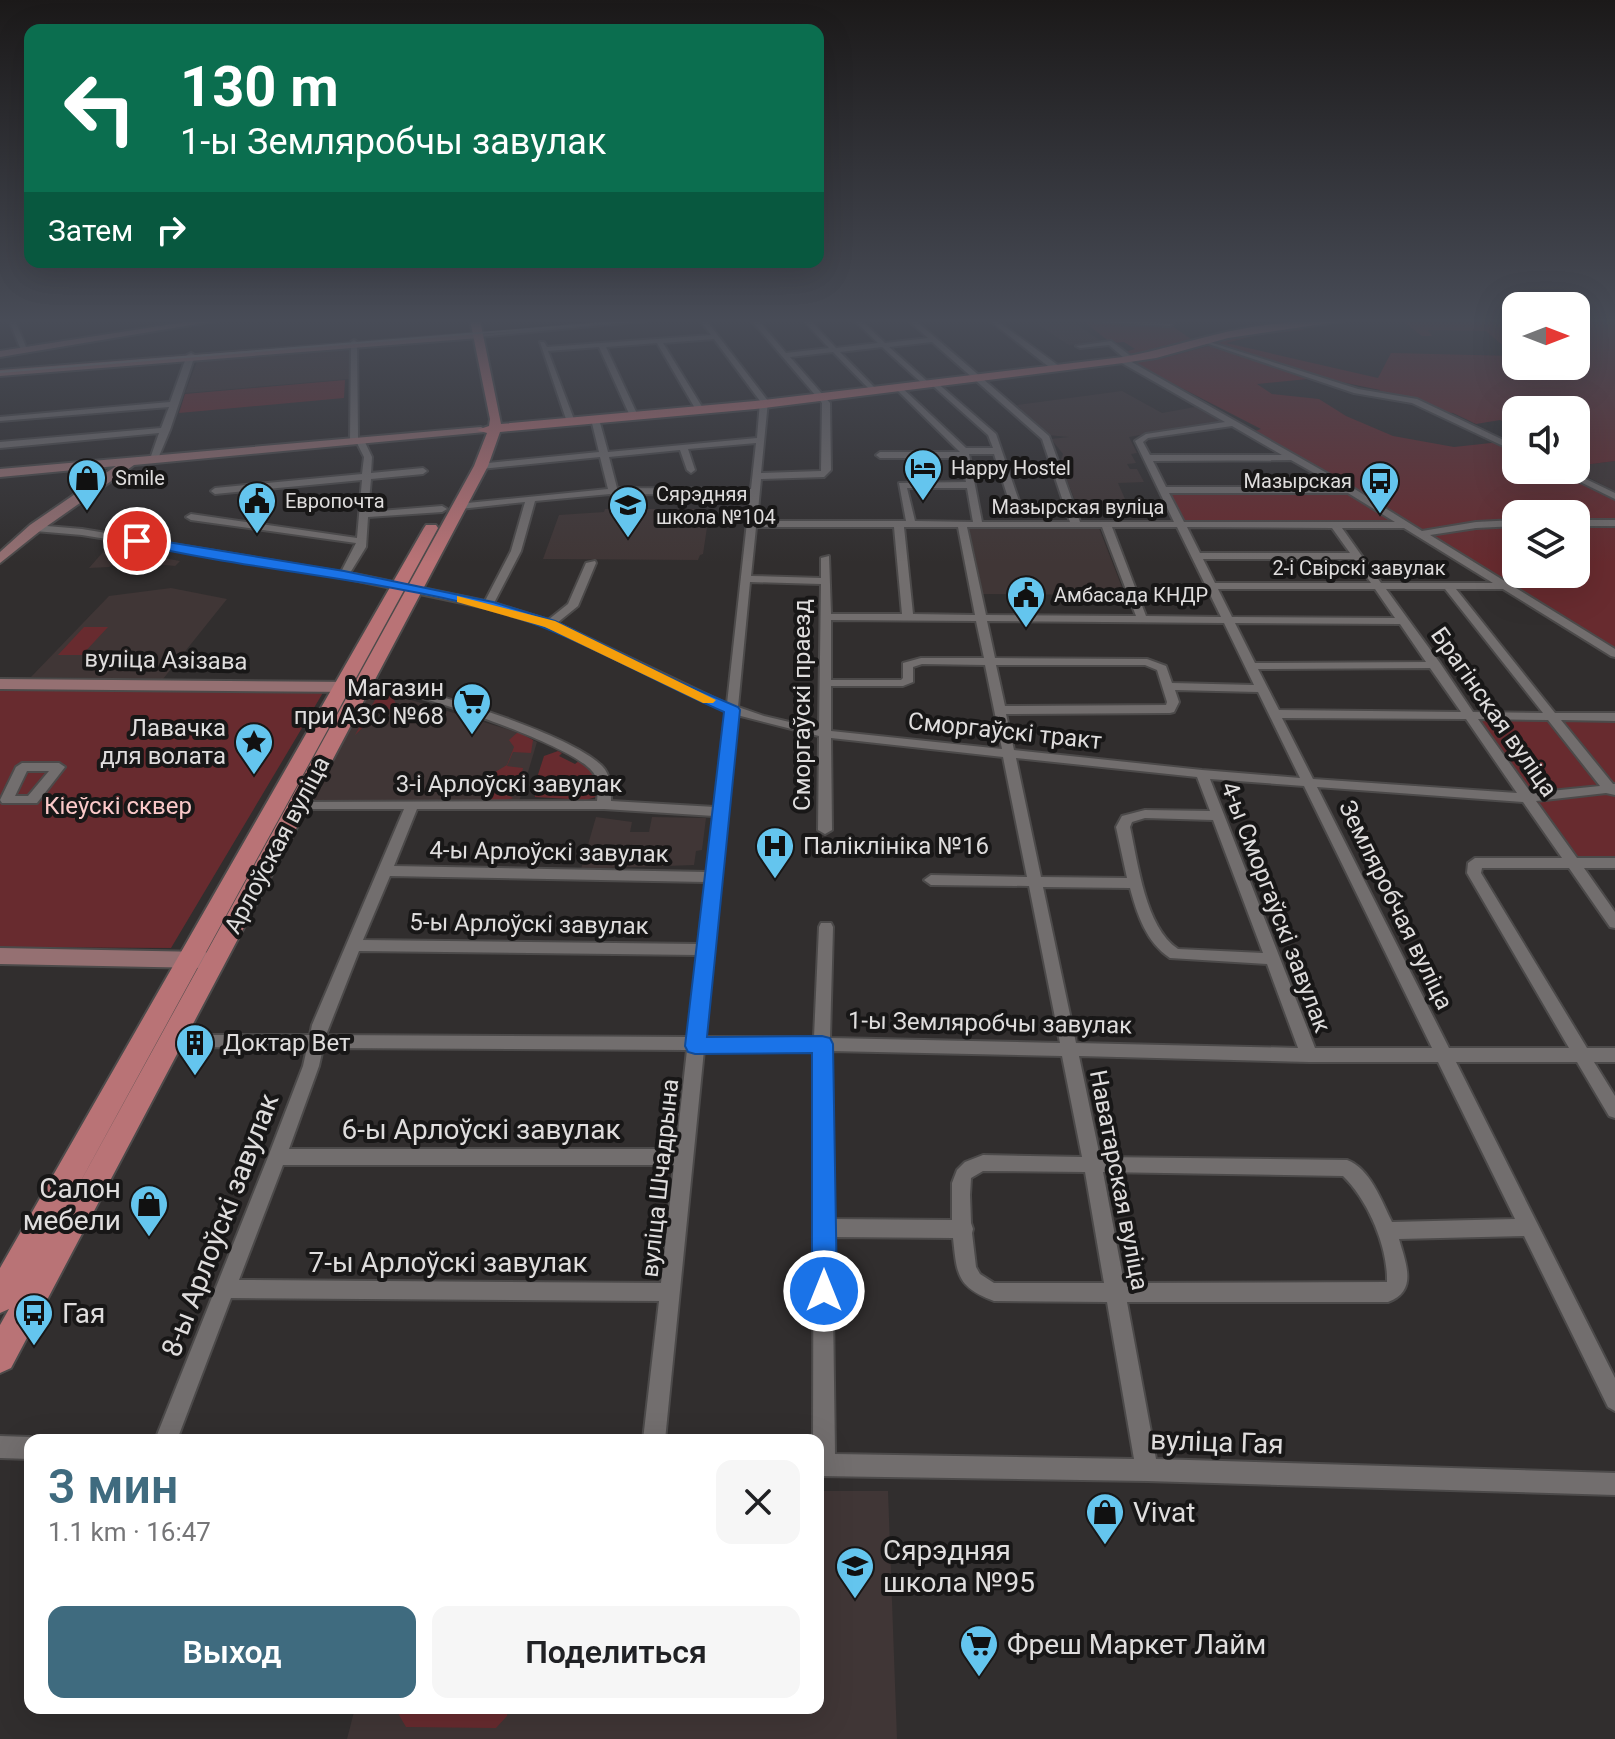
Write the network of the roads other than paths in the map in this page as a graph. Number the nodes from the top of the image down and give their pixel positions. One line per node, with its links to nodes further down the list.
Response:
1 (175, 401): 15 (street)
2 (356, 401): 25 (street)
3 (492, 401): 23 (main road, Арлоўская вуліца)
4 (563, 401): 21 (street)
5 (627, 401): 18 (street)
6 (695, 401): 17 (street)
7 (762, 401): 16 (street)
8 (787, 401): 16 (main road)
9 (824, 401): 42 (street)
10 (913, 401): 31 (street)
11 (952, 401): 30 (street)
12 (1002, 401): 65 (street)
13 (1197, 401): 22 (street)
14 (1414, 401): 27 (street)
15 (174, 404): 19 (street); 24 (street)
16 (764, 404): 17 (main road); 26 (street, вуліца Шчадрына)
17 (700, 410): 18 (main road)
18 (634, 416): 20 (main road)
19 (0, 419)
20 (595, 419): 21 (main road); 32 (street)
21 (571, 422): 23 (main road)
22 (1234, 423): 34 (street); 35 (street, Земляробчая вуліца)
23 (488, 429): 25 (street); 38 (main road, Арлоўская вуліца); 55 (main road, Арлоўская вуліца)
24 (166, 430): 28 (street); 36 (street)
25 (357, 440): 36 (street); 43 (street)
26 (761, 440): 29 (street); 42 (street, вуліца Шчадрына)
27 (1502, 442)
28 (0, 445)
29 (683, 447): 32 (street); 39 (street)
30 (999, 451): 31 (street); 53 (street)
31 (964, 453): 33 (street); 45 (street)
32 (603, 455): 38 (street); 50 (street)
33 (880, 455)
34 (1294, 457): 35 (street); 47 (street)
35 (1147, 458): 46 (street, Земляробчая вуліца)
36 (154, 459): 37 (street)
37 (132, 461): 41 (street); 70 (street)
38 (481, 466): 54 (main road, Арлоўская вуліца)
39 (691, 470)
40 (423, 471): 43 (street)
41 (0, 473)
42 (758, 476): 49 (street, вуліца Шчадрына)
43 (365, 477): 48 (street); 56 (street)
44 (1590, 484): 51 (street)
45 (969, 485): 61 (street); 63 (street)
46 (1163, 490): 47 (street); 68 (street, Земляробчая вуліца)
47 (1350, 490): 67 (street)
48 (215, 491)
49 (755, 492): 50 (street); 60 (street, вуліца Шчадрына)
50 (614, 493): 52 (street)
51 (1615, 496)
52 (531, 499): 54 (street); 88 (street)
53 (1015, 504)
54 (460, 506): 86 (main road, Арлоўская вуліца)
55 (442, 509): 56 (street); 86 (main road, Арлоўская вуліца)
56 (363, 515): 72 (street)
57 (191, 517): 72 (street)
58 (1590, 523): 59 (street)
59 (1615, 523)
60 (752, 524): 63 (street, Мазырская вуліца); 79 (street, вуліца Шчадрына)
61 (978, 524): 64 (street, Мазырская вуліца); 65 (street, Мазырская вуліца)
62 (1502, 524): 71 (street)
63 (905, 525): 64 (street, Мазырская вуліца); 90 (street)
64 (962, 525): 91 (street, Наватарская вуліца)
65 (1076, 525): 66 (street, Мазырская вуліца)
66 (1106, 525): 68 (street, Мазырская вуліца); 92 (street)
67 (1404, 525): 69 (street, Мазырская вуліца); 71 (street)
68 (1181, 526): 69 (street, Мазырская вуліца); 73 (street, Земляробчая вуліца)
69 (1336, 526): 74 (street, Брагінская вуліца)
70 (35, 528): 76 (street); 78 (street, Сморгаўскі тракт)
71 (1419, 534): 81 (street)
72 (361, 541): 78 (street)
73 (1196, 556): 74 (street); 82 (street, Земляробчая вуліца)
74 (1357, 556): 83 (street, Брагінская вуліца)
75 (826, 558): 80 (street, Сморгаўскі праезд)
76 (0, 559)
77 (591, 563): 95 (street)
78 (344, 575): 86 (street, Сморгаўскі тракт)
79 (745, 579): 80 (street, Сморгаўскі праезд); 105 (street, вуліца Шчадрына)
80 (826, 581): 89 (street, Сморгаўскі праезд)
81 (1502, 583)
82 (1211, 586): 83 (street, 2-і Свірскі завулак); 93 (street, Земляробчая вуліца)
83 (1380, 586): 84 (street, 2-і Свірскі завулак); 94 (street, Брагінская вуліца)
84 (1448, 586): 85 (street, 2-і Свірскі завулак); 109 (street)
85 (1502, 586)
86 (406, 588): 88 (street, Сморгаўскі тракт); 103 (main road, Арлоўская вуліца)
87 (1510, 588): 96 (street)
88 (488, 605): 95 (street, Сморгаўскі тракт)
89 (828, 617): 90 (street); 100 (street, Сморгаўскі праезд)
90 (908, 618): 91 (street)
91 (983, 619): 92 (street); 97 (street, Наватарская вуліца)
92 (1142, 619): 93 (street)
93 (1227, 620): 94 (street); 99 (street, Земляробчая вуліца)
94 (1403, 621): 98 (street, Брагінская вуліца)
95 (550, 624): 105 (street, Сморгаўскі тракт)
96 (1615, 654)
97 (992, 662): 100 (street); 102 (street); 106 (street, Наватарская вуліца)
98 (1436, 665): 99 (street); 108 (street, Брагінская вуліца)
99 (1250, 666): 104 (street, Земляробчая вуліца)
100 (826, 683): 111 (street, Сморгаўскі праезд)
101 (0, 684): 103 (street, вуліца Азізава)
102 (1170, 686): 104 (street); 106 (street)
103 (351, 688): 117 (main road, Арлоўская вуліца); 118 (street); 136 (main road, Арлоўская вуліца)
104 (1262, 689): 107 (street, Земляробчая вуліца)
105 (732, 710): 111 (street, Сморгаўскі тракт); 120 (street, вуліца Шчадрына)
106 (1002, 710): 112 (street, Наватарская вуліца)
107 (1274, 714): 108 (street); 114 (street, Земляробчая вуліца)
108 (1468, 715): 109 (street); 116 (street, Брагінская вуліца)
109 (1553, 716): 110 (street); 115 (street)
110 (1615, 717)
111 (827, 734): 112 (street, Сморгаўскі тракт); 122 (street, Сморгаўскі праезд)
112 (1009, 754): 113 (street, Сморгаўскі тракт); 128 (street, Наватарская вуліца)
113 (1202, 774): 114 (street, Сморгаўскі тракт); 121 (street, 4-ы Сморгаўскі завулак)
114 (1309, 784): 116 (street, Сморгаўскі тракт); 143 (street, Земляробчая вуліца)
115 (1613, 791): 116 (street, Сморгаўскі тракт)
116 (1527, 798): 123 (street, Брагінская вуліца)
117 (298, 805): 119 (street, 3-і Арлоўскі завулак); 137 (main road, Арлоўская вуліца)
118 (604, 805): 119 (street, 3-і Арлоўскі завулак); 120 (street, 3-і Арлоўскі завулак)
119 (412, 806): 125 (street, 8-ы Арлоўскі завулак)
120 (720, 812): 126 (street, вуліца Шчадрына)
121 (1218, 816): 129 (street); 135 (street, 4-ы Сморгаўскі завулак)
122 (825, 830)
123 (1572, 863): 124 (street); 130 (street, Брагінская вуліца); 145 (street)
124 (1615, 863)
125 (384, 871): 126 (street, 4-ы Арлоўскі завулак); 132 (street, 8-ы Арлоўскі завулак)
126 (713, 877): 133 (street, вуліца Шчадрына)
127 (931, 880): 128 (street)
128 (1033, 880): 129 (street); 142 (street, Наватарская вуліца)
129 (1136, 883): 135 (street)
130 (1615, 923)
131 (826, 927): 140 (street)
132 (353, 945): 133 (street, 5-ы Арлоўскі завулак); 138 (street, 8-ы Арлоўскі завулак)
133 (705, 950): 141 (street, вуліца Шчадрына)
134 (0, 956): 136 (street)
135 (1273, 959): 144 (street, 4-ы Сморгаўскі завулак)
136 (190, 960): 137 (street); 158 (main road, Арлоўская вуліца)
137 (217, 960): 139 (main road, Арлоўская вуліца)
138 (316, 1040): 139 (street, 1-ы Земляробчы завулак); 141 (street, 1-ы Земляробчы завулак); 148 (street, 8-ы Арлоўскі завулак)
139 (173, 1041): 159 (main road, Арлоўская вуліца)
140 (822, 1044): 141 (street, 1-ы Земляробчы завулак); 142 (street, 1-ы Земляробчы завулак); 152 (street)
141 (695, 1046): 149 (street, вуліца Шчадрына)
142 (1069, 1048): 144 (street, 1-ы Земляробчы завулак); 150 (street, Наватарская вуліца)
143 (1443, 1054): 144 (street, 1-ы Земляробчы завулак); 145 (street, 1-ы Земляробчы завулак); 151 (street, Земляробчая вуліца)
144 (1309, 1055)
145 (1580, 1055): 146 (street, 1-ы Земляробчы завулак); 147 (street)
146 (1615, 1055)
147 (1615, 1111)
148 (277, 1157): 149 (street, 6-ы Арлоўскі завулак); 155 (street, 8-ы Арлоўскі завулак)
149 (685, 1157): 156 (street, вуліца Шчадрына)
150 (1093, 1166): 153 (street); 154 (street); 157 (street, Наватарская вуліца)
151 (1529, 1227): 154 (street); 160 (street, Земляробчая вуліца)
152 (824, 1228): 153 (street); 163 (street)
153 (964, 1229): 157 (street)
154 (1385, 1231): 157 (street)
155 (225, 1289): 156 (street, 7-ы Арлоўскі завулак); 161 (street, 8-ы Арлоўскі завулак)
156 (670, 1292): 162 (street, вуліца Шчадрына)
157 (1116, 1294): 167 (street, Наватарская вуліца)
158 (0, 1298)
159 (0, 1357)
160 (1615, 1400)
161 (168, 1434)
162 (655, 1434)
163 (821, 1434)
164 (0, 1447): 165 (street)
165 (24, 1448)
166 (824, 1465): 167 (street, вуліца Гая)
167 (1147, 1470): 168 (street, вуліца Гая)
168 (1615, 1484)

